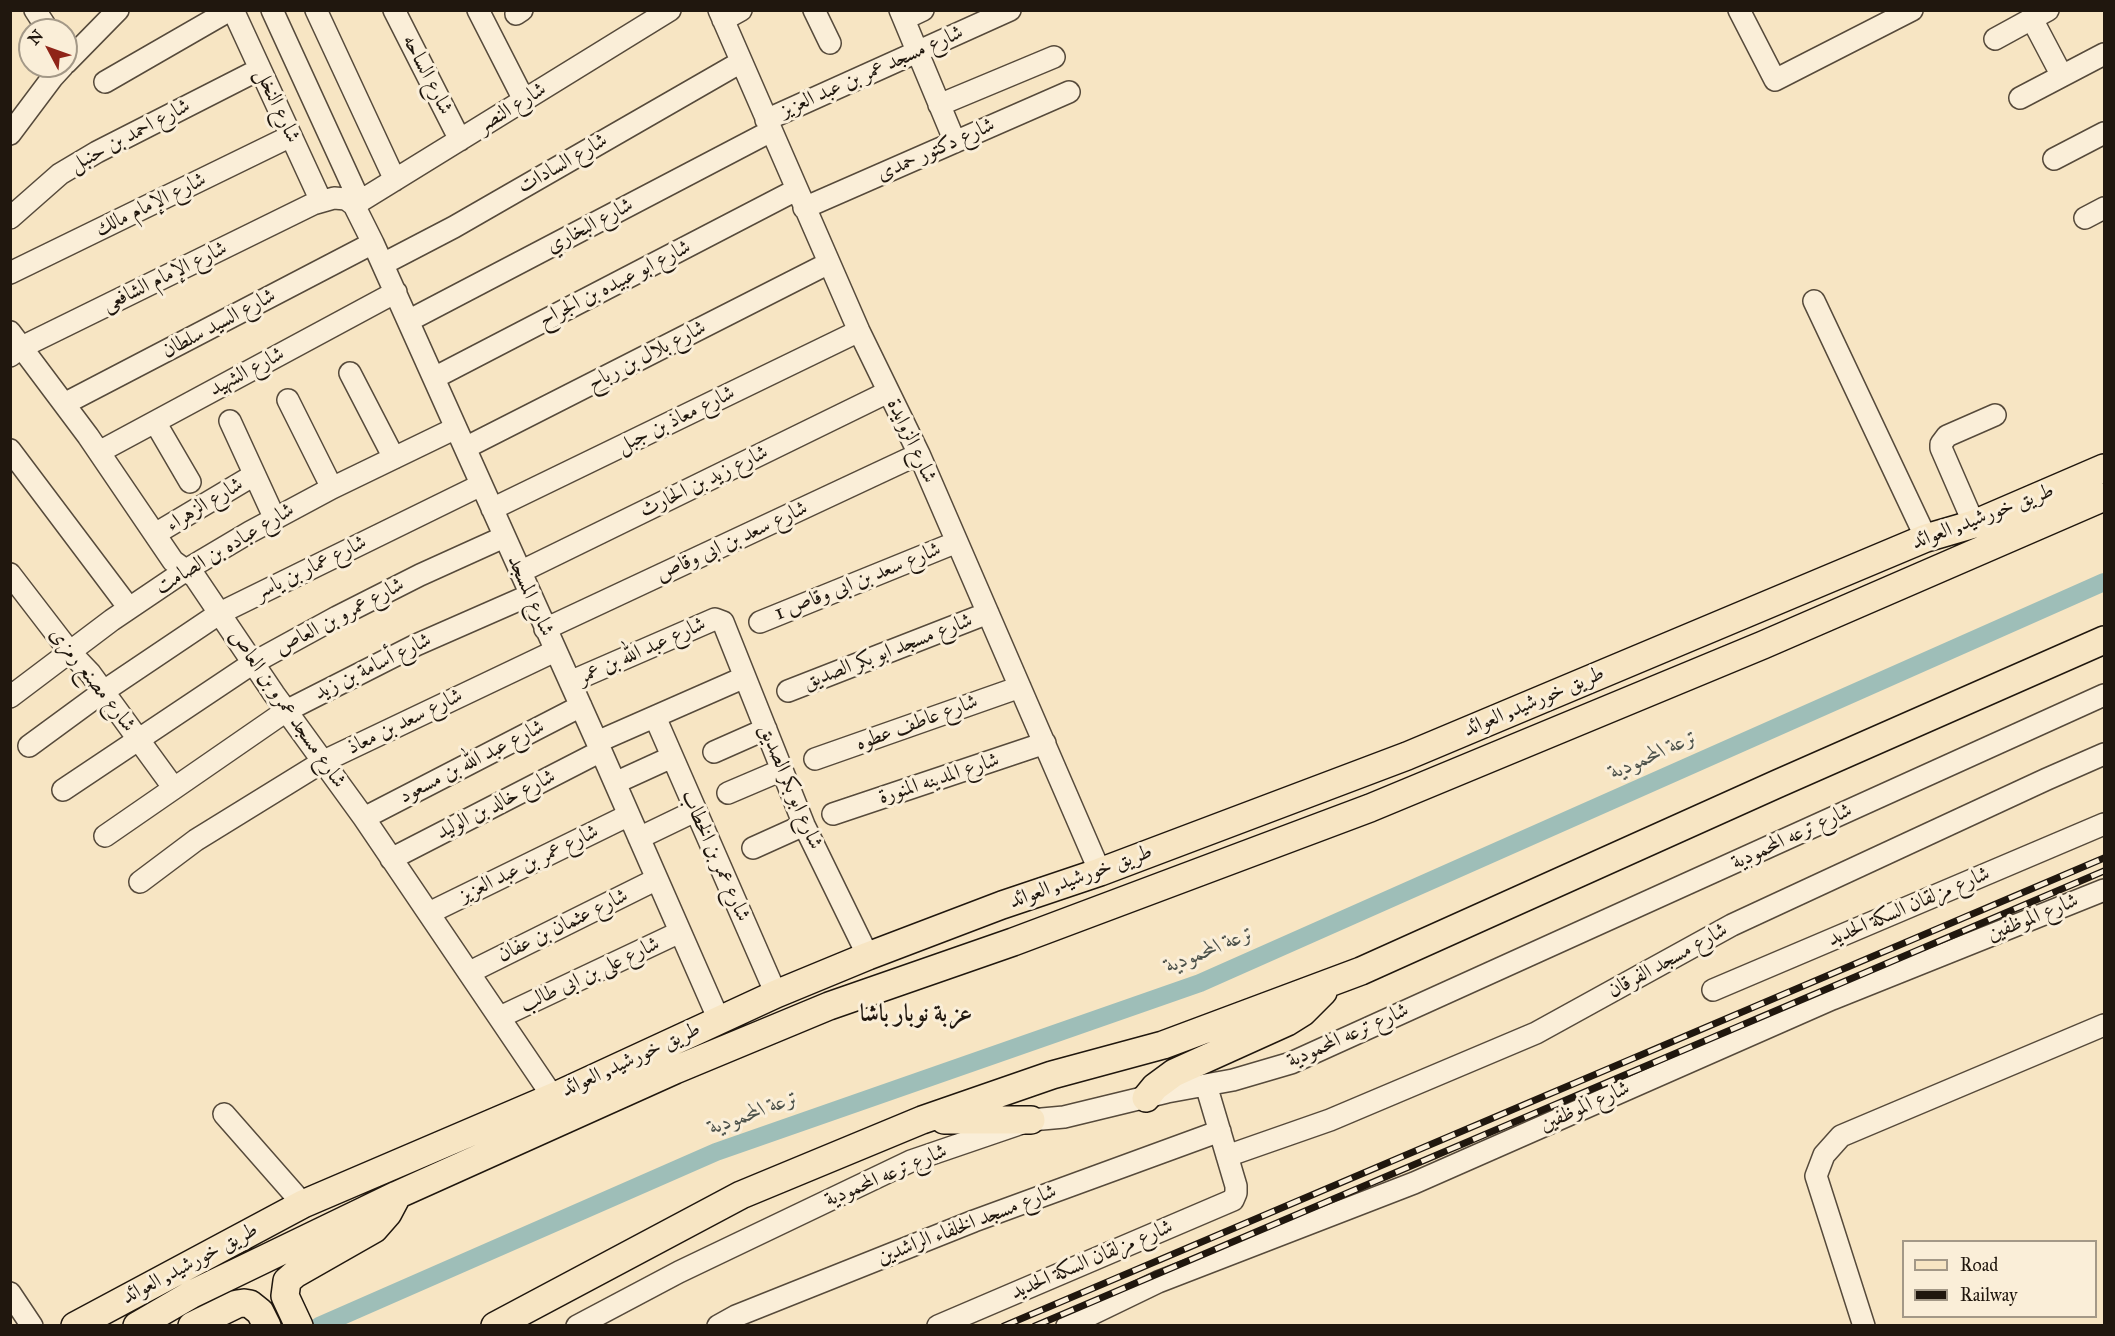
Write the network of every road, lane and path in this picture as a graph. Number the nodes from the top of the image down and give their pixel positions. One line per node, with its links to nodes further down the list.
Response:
1 (118, 10): 18 (street)
2 (231, 10): 23 (street, شارع النخل); 26 (street)
3 (272, 10): 41 (street, شارع المسجد)
4 (316, 10): 38 (street)
5 (394, 10): 35 (street, شارع الساحه)
6 (478, 10): 29 (street)
7 (670, 10): 29 (street, شارع النصر)
8 (814, 10): 17 (street)
9 (923, 10): 14 (street)
10 (1010, 10): 19 (street, شارع مسجد عمر بن عبد العزيز)
11 (1739, 10): 12 (street)
12 (1912, 10)
13 (727, 14): 22 (street, شارع الزوايدة)
14 (902, 15): 19 (street)
15 (2040, 15): 16 (street); 24 (street)
16 (1995, 39)
17 (830, 43)
18 (78, 50)
19 (917, 52): 30 (street); 31 (street, شارع مسجد عمر بن عبد العزيز)
20 (2104, 54): 24 (street)
21 (1054, 57): 30 (street)
22 (741, 62): 31 (street, شارع الزوايدة); 47 (street, شارع السادات)
23 (260, 69): 34 (street, شارع النخل); 43 (street, شارع احمد بن حنبل)
24 (2062, 76): 28 (street)
25 (52, 78): 33 (street)
26 (105, 82)
27 (1069, 92): 36 (street, شارع دكتور حمدى)
28 (2020, 98)
29 (524, 100): 35 (street, شارع النصر)
30 (939, 105): 36 (street)
31 (769, 125): 39 (street, شارع الزوايدة); 51 (street, شارع البخاري)
32 (2104, 133): 37 (street)
33 (10, 134)
34 (291, 136): 40 (street, شارع النخل); 48 (street, شارع الإمام مالك)
35 (460, 140): 38 (street, شارع النصر)
36 (955, 142): 39 (street, شارع دكتور حمدى)
37 (2054, 159)
38 (395, 180): 41 (street, شارع النصر)
39 (800, 199): 46 (street, شارع الزوايدة); 55 (street, شارع ابو عبيده بن الجراح)
40 (321, 201): 41 (street); 53 (street, شارع الإمام الشافعى)
41 (357, 203): 45 (street, شارع المسجد)
42 (2104, 208): 44 (street)
43 (10, 218)
44 (2085, 218)
45 (373, 243): 47 (street, شارع المسجد); 58 (street, شارع السيد سلطان)
46 (829, 263): 52 (street, شارع الزوايدة); 63 (street, شارع بلال بن رباح)
47 (383, 264): 49 (street, شارع المسجد)
48 (10, 273)
49 (396, 292): 51 (street, شارع المسجد); 61 (street, شارع الشهيد)
50 (1814, 301): 79 (street)
51 (408, 321): 55 (street, شارع المسجد)
52 (859, 331): 56 (street, شارع الزوايدة); 74 (street, شارع معاذ بن جبل)
53 (14, 345): 58 (street, شارع مسجد عمرو بن العاص)
54 (350, 373): 67 (street)
55 (434, 378): 62 (street, شارع المسجد)
56 (888, 392): 66 (street, شارع الزوايدة); 82 (street, شارع زيد بن الحارث)
57 (288, 400): 72 (street)
58 (64, 404): 65 (street, شارع مسجد عمرو بن العاص)
59 (1995, 415): 76 (street)
60 (230, 421): 69 (street)
61 (155, 422): 65 (street, شارع الشهيد); 70 (street)
62 (456, 428): 63 (street, شارع المسجد); 67 (street, شارع عباده بن الصامت)
63 (465, 448): 71 (street, شارع المسجد)
64 (10, 450): 86 (street)
65 (99, 452): 77 (street, شارع مسجد عمرو بن العاص)
66 (919, 454): 80 (street, شارع الزوايدة); 91 (street, شارع سعد بن ابى وقاص)
67 (394, 458): 72 (street, شارع عباده بن الصامت)
68 (2104, 468): 76 (main road, طريق خورشيد, العوائد)
69 (254, 475): 75 (street); 77 (street, شارع الزهراء)
70 (189, 482)
71 (481, 485): 74 (street, شارع المسجد); 87 (street, شارع عمار بن ياسر)
72 (333, 488): 75 (street, شارع عباده بن الصامت)
73 (2104, 497): 143 (main road, طريق خورشيد, العوائد)
74 (492, 509): 78 (street, شارع المسجد)
75 (275, 519): 81 (street, شارع عباده بن الصامت)
76 (1974, 524): 79 (main road, طريق خورشيد, العوائد)
77 (155, 534): 81 (street, شارع مسجد عمرو بن العاص)
78 (504, 537): 82 (street, شارع المسجد); 95 (street, شارع عمرو بن العاص)
79 (1926, 538): 131 (main road, طريق خورشيد, العوائد)
80 (957, 542): 88 (street, شارع الزوايدة); 90 (street, شارع سعد بن ابى وقاص 1)
81 (186, 570): 86 (street, شارع عباده بن الصامت); 87 (street, شارع مسجد عمرو بن العاص)
82 (520, 572): 84 (street, شارع المسجد)
83 (10, 574): 85 (street, شارع مصنع رمزى)
84 (530, 595): 91 (street, شارع المسجد); 104 (street, شارع أسامة بن زيد)
85 (17, 598): 94 (street, شارع مصنع رمزى)
86 (129, 608): 94 (street, شارع عباده بن الصامت)
87 (220, 613): 95 (street, شارع مسجد عمرو بن العاص); 99 (street, شارع عمار بن ياسر)
88 (988, 613): 98 (street, شارع الزوايدة); 100 (street, شارع مسجد ابو بكر الصديق)
89 (715, 619): 96 (street, شارع ابو بكر الصديق); 97 (street, شارع عبد الله بن عمر)
90 (760, 622)
91 (545, 629): 93 (street, شارع المسجد)
92 (2104, 640): 140 (main road)
93 (555, 651): 97 (street, شارع المسجد); 115 (street, شارع سعد بن معاذ)
94 (70, 652): 99 (street, شارع مصنع رمزى); 102 (street, شارع عباده بن الصامت)
95 (253, 663): 104 (street, شارع مسجد عمرو بن العاص); 107 (street, شارع عمرو بن العاص)
96 (745, 677): 105 (street, شارع خالد بن الوليد); 106 (street, شارع ابو بكر الصديق)
97 (570, 682): 103 (street, شارع المسجد)
98 (1020, 687): 108 (street, شارع الزوايدة); 114 (street, شارع عاطف عطوه)
99 (104, 691): 107 (street, شارع مصنع رمزى); 109 (street, شارع عمار بن ياسر)
100 (788, 691)
101 (2104, 695): 147 (street, شارع ترعه المحمودية)
102 (10, 696)
103 (581, 706): 110 (street, شارع المسجد); 124 (street, شارع عبد الله بن مسعود)
104 (286, 711): 115 (street, شارع مسجد عمرو بن العاص); 118 (street, شارع أسامة بن زيد)
105 (655, 717): 110 (street, شارع خالد بن الوليد); 113 (street, شارع عمر بن الخطاب)
106 (766, 729): 111 (street); 116 (street, شارع ابو بكر الصديق)
107 (138, 738): 118 (street, شارع مصنع رمزى); 119 (street, شارع عمرو بن العاص)
108 (1046, 743): 122 (street, شارع المدينه المنورة); 131 (street, شارع الزوايدة)
109 (29, 746)
110 (599, 746): 117 (street, شارع المسجد); 130 (street, شارع خالد بن الوليد)
111 (714, 752)
112 (2104, 754): 154 (street, شارع مسجد الفرقان)
113 (672, 757): 117 (street); 121 (street, شارع عمر بن الخطاب)
114 (815, 759)
115 (324, 761): 124 (street, شارع مسجد عمرو بن العاص); 133 (street, شارع سعد بن معاذ)
116 (782, 770): 120 (street); 126 (street, شارع ابو بكر الصديق)
117 (615, 783): 123 (street, شارع المسجد)
118 (173, 787): 127 (street, شارع أسامة بن زيد)
119 (63, 790)
120 (728, 793)
121 (694, 811): 128 (street); 142 (street, شارع عمر بن الخطاب)
122 (833, 814)
123 (629, 815): 128 (street, شارع المسجد); 135 (street, شارع عمر بن عبد العزيز)
124 (364, 818): 130 (street, شارع مسجد عمرو بن العاص)
125 (2104, 824): 141 (street, شارع مزلقان السكة الحديد)
126 (804, 825): 129 (street); 138 (street, شارع ابو بكر الصديق)
127 (105, 836)
128 (639, 838): 132 (street, شارع المسجد)
129 (753, 848)
130 (392, 859): 135 (street, شارع مسجد عمرو بن العاص)
131 (1100, 872): 137 (main road, طريق خورشيد, العوائد)
132 (657, 879): 136 (street, شارع المسجد); 139 (street, شارع عثمان بن عفان)
133 (140, 882)
134 (2104, 890): 168 (street, شارع الموظفين)
135 (429, 913): 139 (street, شارع مسجد عمرو بن العاص)
136 (680, 932): 144 (street, شارع على بن ابى طالب); 145 (street, شارع المسجد)
137 (926, 934): 138 (main road, طريق خورشيد, العوائد); 143 (main road)
138 (868, 956): 142 (main road, طريق خورشيد, العوائد)
139 (470, 972): 144 (street, شارع مسجد عمرو بن العاص)
140 (1330, 984): 149 (main road); 151 (main road)
141 (1713, 990)
142 (776, 994): 145 (main road, طريق خورشيد, العوائد)
143 (829, 1006): 155 (main road, طريق خورشيد, العوائد)
144 (500, 1017): 148 (street, شارع مسجد عمرو بن العاص)
145 (719, 1020): 148 (main road, طريق خورشيد, العوائد)
146 (2104, 1025): 169 (street)
147 (1206, 1085): 149 (street, شارع ترعه المحمودية); 153 (street)
148 (553, 1096): 156 (main road, طريق خورشيد, العوائد)
149 (1146, 1098): 152 (street, شارع ترعه المحمودية)
150 (225, 1114): 156 (street)
151 (922, 1120): 152 (main road); 164 (main road)
152 (1031, 1120): 165 (street, شارع ترعه المحمودية)
153 (1220, 1131): 154 (street); 166 (street, شارع مسجد الخلفاء الراشدين)
154 (1227, 1156): 167 (street, شارع مزلقان السكة الحديد)
155 (397, 1195): 161 (main road, طريق خورشيد, العوائد); 163 (main road)
156 (303, 1204): 160 (main road, طريق خورشيد, العوائد)
157 (10, 1293): 159 (street)
158 (264, 1319): 162 (main road)
159 (32, 1326)
160 (75, 1326)
161 (137, 1326)
162 (192, 1326)
163 (299, 1326)
164 (495, 1326)
165 (577, 1326)
166 (718, 1326)
167 (938, 1326)
168 (1067, 1326)
169 (1864, 1326)

